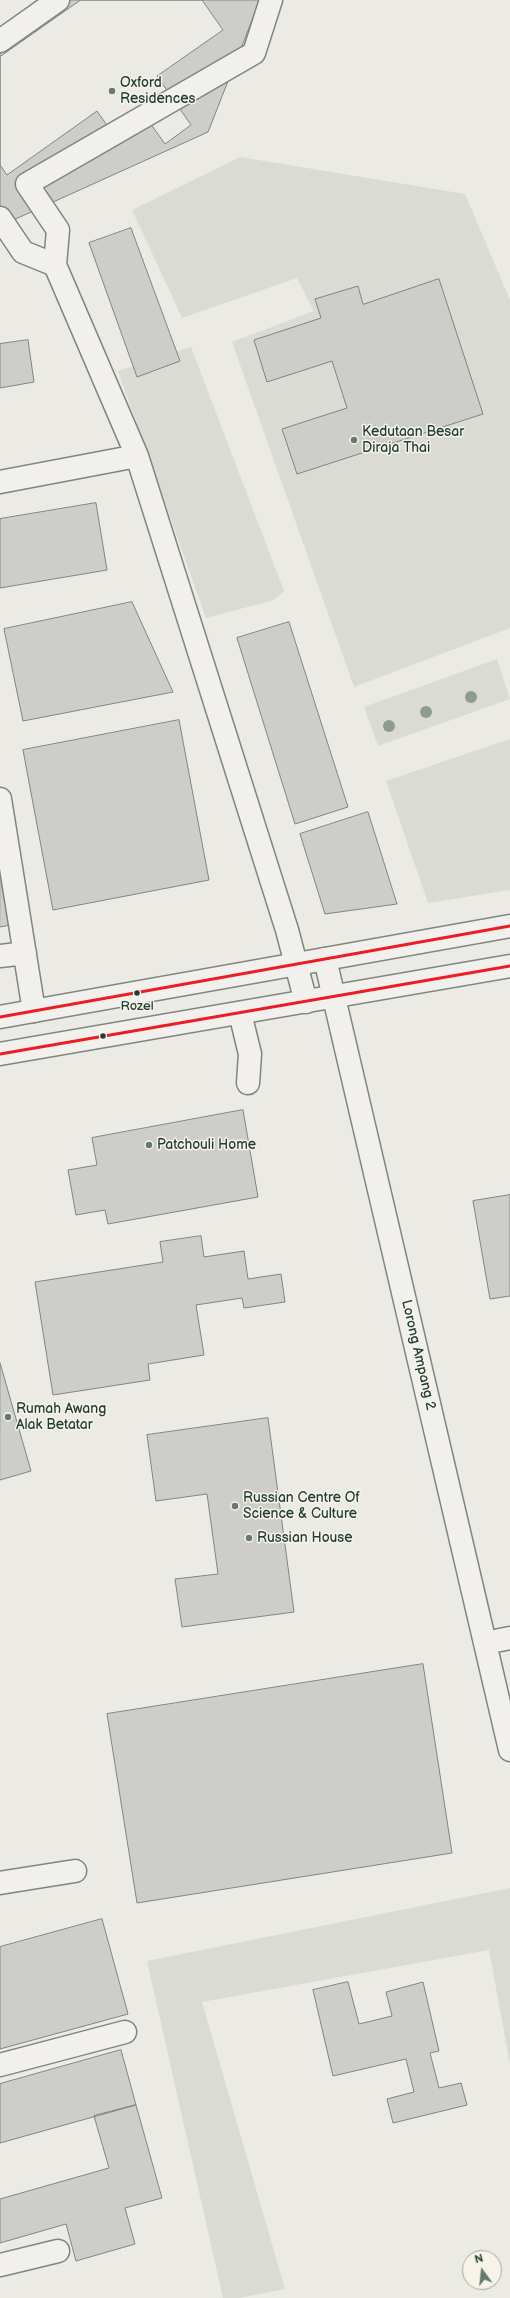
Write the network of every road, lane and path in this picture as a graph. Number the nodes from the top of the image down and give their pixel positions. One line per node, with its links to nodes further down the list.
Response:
1 (58, 0): 3 (street)
2 (271, 0): 5 (street)
3 (0, 41)
4 (0, 218): 5 (street)
5 (55, 265): 6 (street)
6 (137, 456): 7 (street); 13 (street)
7 (0, 482)
8 (0, 799): 10 (street)
9 (510, 926): 12 (street)
10 (25, 952): 11 (street); 17 (street)
11 (0, 956)
12 (325, 959): 13 (street); 15 (street, Lorong Ampang 2)
13 (297, 964): 16 (street); 17 (street)
14 (510, 966): 15 (street)
15 (334, 997): 16 (street); 23 (street, Lorong Ampang 2)
16 (306, 1002): 18 (street)
17 (34, 1011): 19 (street)
18 (240, 1013): 20 (street); 21 (street)
19 (0, 1017)
20 (0, 1054)
21 (248, 1083)
22 (510, 1638): 23 (street)
23 (485, 1643): 24 (street, Lorong Ampang 2)
24 (510, 1750)
25 (75, 1871): 26 (street)
26 (0, 1883)
27 (125, 2032): 28 (street)
28 (0, 2065)
29 (58, 2251): 30 (street)
30 (0, 2265)

